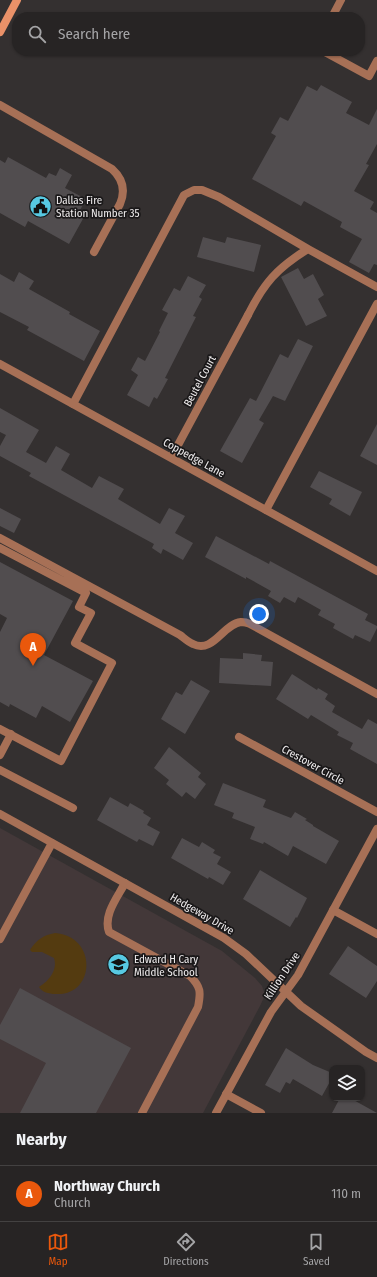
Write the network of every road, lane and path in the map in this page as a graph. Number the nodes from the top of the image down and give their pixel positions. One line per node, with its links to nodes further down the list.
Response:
1 (17, 0): 4 (main road)
2 (341, 0): 3 (street)
3 (335, 12)
4 (0, 32)
5 (332, 56): 6 (street)
6 (377, 61)
7 (0, 105): 9 (street)
8 (308, 249): 10 (street); 13 (street); 14 (street, Beutel Court)
9 (94, 252)
10 (377, 286)
11 (377, 304): 15 (street)
12 (0, 364): 13 (street, Coppedge Lane)
13 (73, 404): 14 (street, Coppedge Lane)
14 (171, 458): 15 (street, Coppedge Lane)
15 (266, 510): 18 (street, Coppedge Lane)
16 (0, 538): 19 (street)
17 (0, 548): 21 (street)
18 (376, 569)
19 (377, 694)
20 (0, 729): 21 (street)
21 (11, 734): 23 (street)
22 (239, 737): 26 (street, Crestover Circle)
23 (0, 755)
24 (0, 770): 25 (street)
25 (73, 808)
26 (377, 812)
27 (0, 814): 29 (street, Hedgeway Drive)
28 (377, 829): 31 (street, Killion Drive)
29 (52, 842): 30 (street, Hedgeway Drive); 33 (street)
30 (125, 883): 34 (street, Hedgeway Drive); 37 (street)
31 (333, 910): 32 (street); 34 (street, Killion Drive)
32 (377, 934)
33 (0, 938)
34 (286, 991): 35 (street, Hedgeway Drive); 36 (street, Killion Drive)
35 (377, 1058)
36 (226, 1094): 38 (street, Killion Drive); 39 (street)
37 (142, 1113)
38 (216, 1113)
39 (261, 1113)

